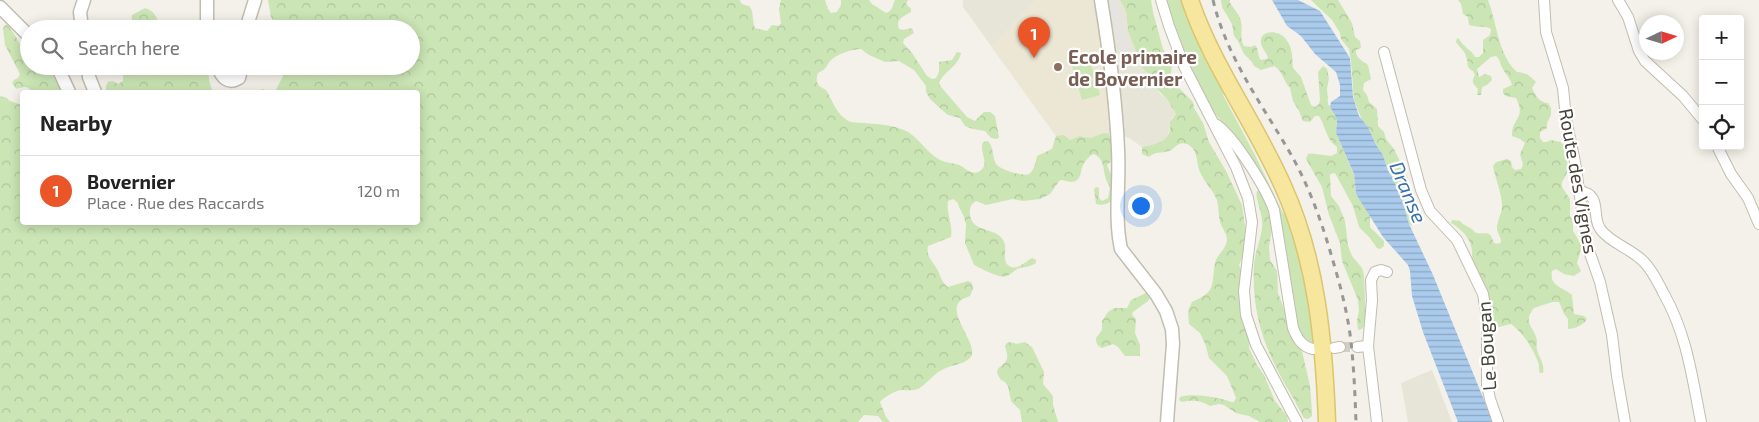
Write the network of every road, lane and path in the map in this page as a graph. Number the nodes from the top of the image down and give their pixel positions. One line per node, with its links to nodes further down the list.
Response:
1 (84, 0): 10 (street)
2 (207, 0): 11 (street)
3 (255, 0): 12 (street)
4 (1101, 0): 30 (street)
5 (1161, 0): 22 (street)
6 (1190, 0): 32 (main road)
7 (1544, 0): 24 (street, Route des Vignes)
8 (1618, 0): 21 (street)
9 (0, 7): 13 (street)
10 (81, 20)
11 (208, 20)
12 (249, 20)
13 (20, 27)
14 (1384, 52): 34 (street, Le Bougan)
15 (61, 75): 19 (street)
16 (89, 75): 20 (street)
17 (222, 75): 18 (street)
18 (240, 75)
19 (68, 90)
20 (94, 90)
21 (1699, 115)
22 (1213, 123): 29 (street); 31 (street)
23 (1719, 150): 25 (street)
24 (1579, 191): 35 (street, Route des Vignes); 36 (street)
25 (1759, 224)
26 (1387, 272): 28 (street)
27 (1357, 346): 28 (street)
28 (1368, 346): 33 (street)
29 (1313, 349)
30 (1167, 422)
31 (1297, 422)
32 (1327, 422)
33 (1376, 422)
34 (1498, 422)
35 (1625, 422)
36 (1701, 422)

